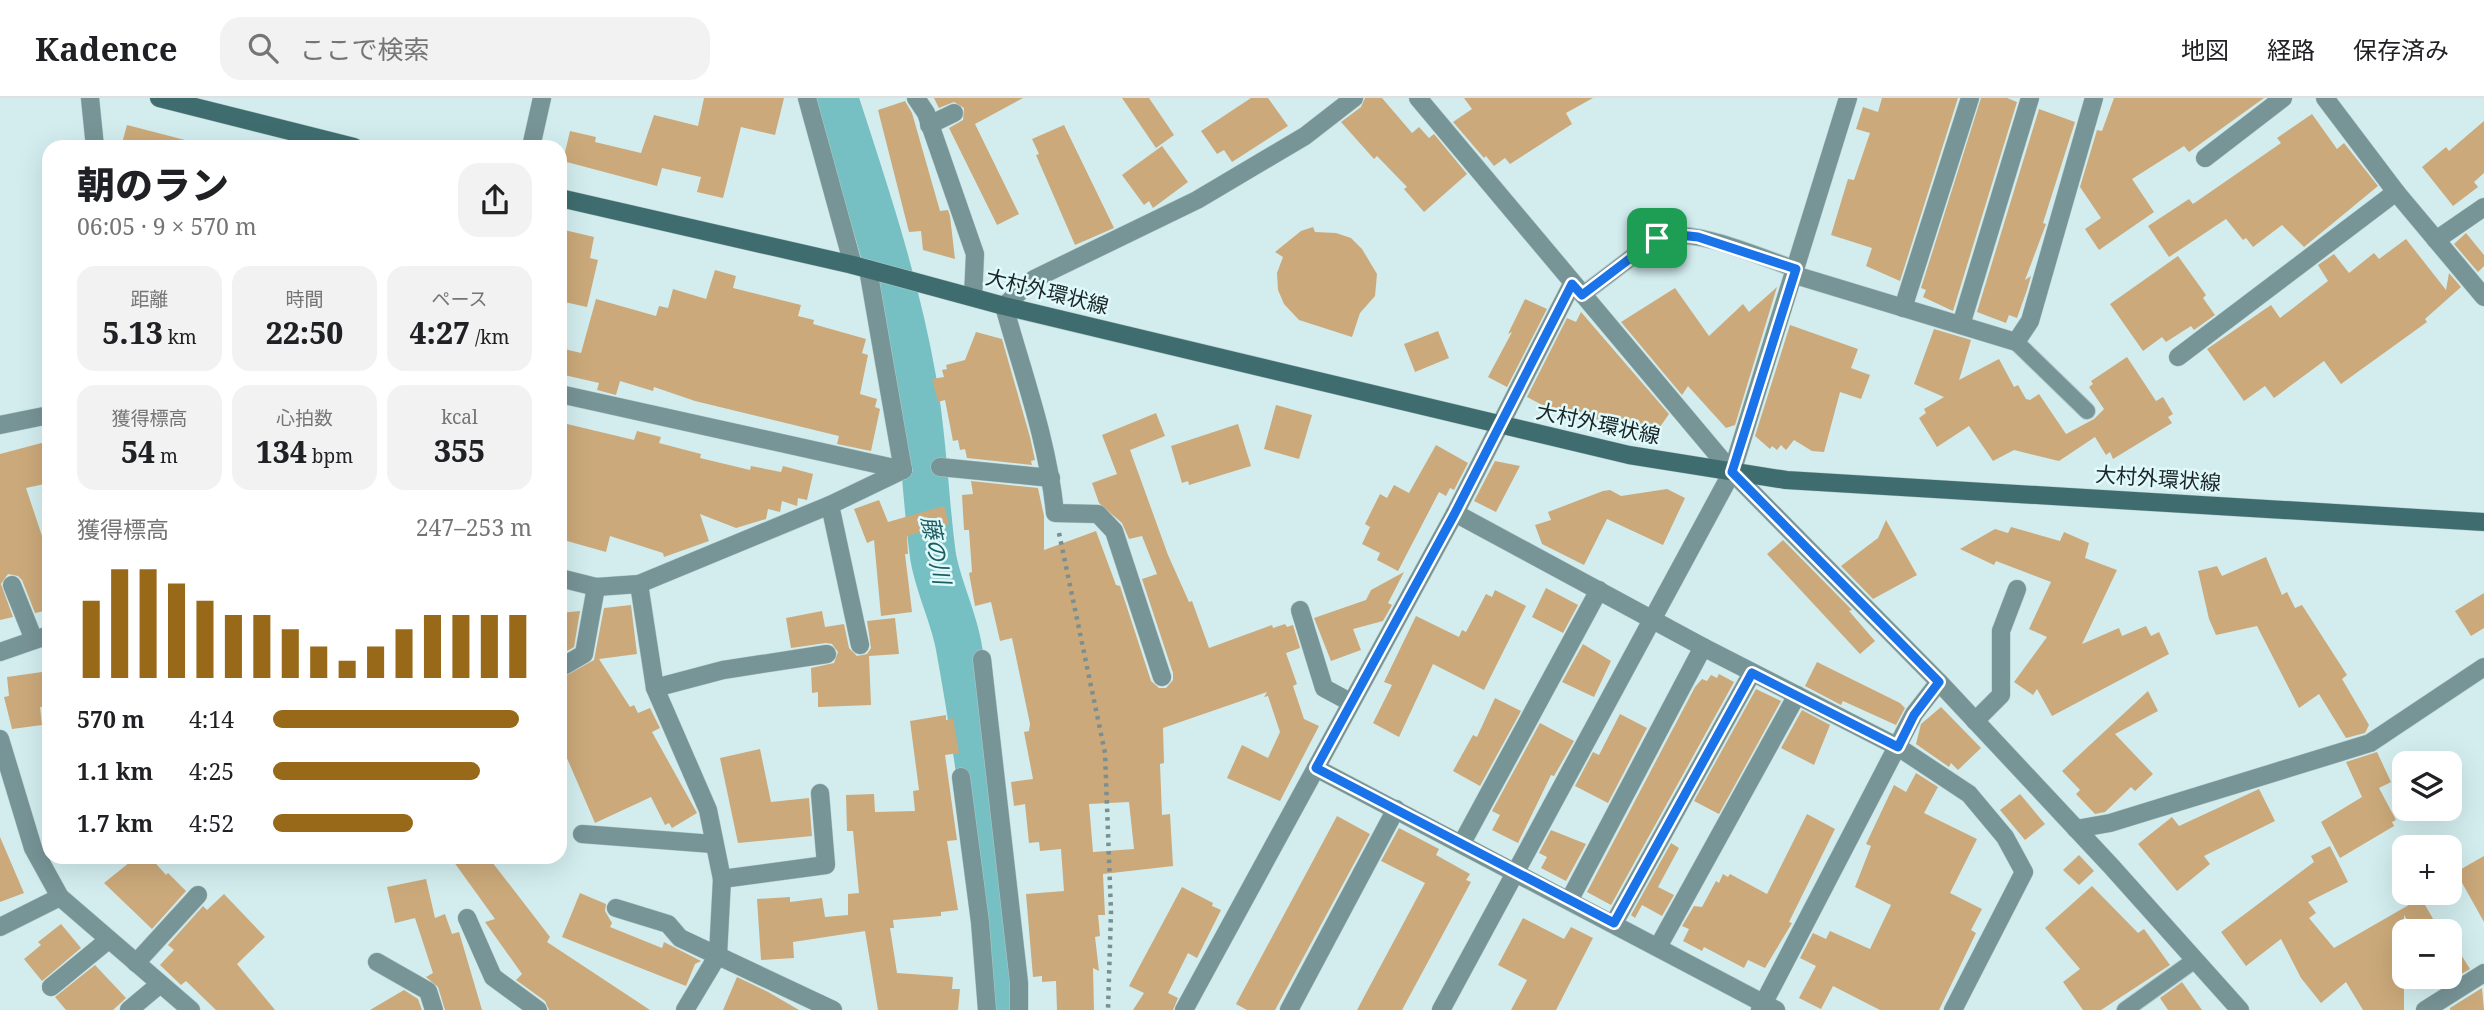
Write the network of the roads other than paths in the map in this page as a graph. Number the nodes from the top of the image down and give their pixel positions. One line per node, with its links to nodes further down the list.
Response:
1 (90, 98): 16 (street)
2 (159, 98): 17 (main road)
3 (542, 98): 18 (street)
4 (807, 98): 24 (street)
5 (916, 98): 15 (street)
6 (1353, 98): 29 (street)
7 (1418, 98): 26 (street)
8 (1848, 98): 25 (street)
9 (1970, 98): 30 (street)
10 (2030, 98): 31 (street)
11 (2094, 98): 32 (street)
12 (2283, 98): 19 (street)
13 (2325, 98): 20 (street)
14 (954, 113): 15 (street)
15 (929, 125): 27 (street)
16 (94, 140)
17 (326, 140)
18 (533, 140)
19 (2205, 158)
20 (2396, 192): 23 (street); 33 (street)
21 (567, 200): 24 (main road, 大村外環状線)
22 (2484, 207): 23 (street)
23 (2436, 240): 28 (street)
24 (864, 268): 27 (main road, 大村外環状線); 40 (street)
25 (1796, 272): 26 (lane); 30 (street); 41 (street)
26 (1577, 290): 38 (street); 41 (street)
27 (973, 297): 29 (main road, 大村外環状線)
28 (2484, 297)
29 (1004, 306): 38 (main road, 大村外環状線); 42 (street)
30 (1903, 308): 31 (street)
31 (1961, 325): 32 (street)
32 (2016, 341): 35 (lane)
33 (2178, 357)
34 (567, 396): 40 (street)
35 (2087, 411)
36 (42, 416): 37 (street)
37 (0, 425)
38 (1500, 425): 41 (main road, 大村外環状線); 44 (street)
39 (940, 467): 42 (street)
40 (903, 470): 43 (street)
41 (1732, 472): 45 (main road, 大村外環状線); 53 (street); 64 (street)
42 (1051, 478): 63 (street)
43 (830, 505): 47 (street); 55 (street)
44 (1455, 513): 51 (street); 67 (street)
45 (2484, 522)
46 (567, 580): 49 (street)
47 (639, 584): 49 (street); 65 (street)
48 (12, 585): 54 (street)
49 (596, 587): 60 (street)
50 (2017, 589): 68 (street)
51 (1599, 590): 53 (street); 77 (street)
52 (1300, 610): 67 (street)
53 (1652, 619): 56 (street); 79 (street)
54 (42, 637): 57 (street)
55 (860, 645)
56 (1703, 647): 62 (street); 83 (street)
57 (0, 652)
58 (827, 654): 65 (street)
59 (982, 659): 105 (street)
60 (567, 664)
61 (2484, 667): 75 (street)
62 (1752, 673): 66 (street); 86 (street)
63 (1162, 677)
64 (1939, 682): 68 (street); 70 (street)
65 (655, 688): 78 (street)
66 (1797, 695): 70 (street); 89 (street)
67 (1350, 702): 71 (street)
68 (1975, 721): 75 (street)
69 (0, 739): 82 (street)
70 (1898, 747): 97 (street); 109 (street)
71 (1316, 768): 74 (street); 106 (street)
72 (961, 777): 104 (street)
73 (820, 793): 80 (street)
74 (1396, 809): 77 (street); 107 (street)
75 (2076, 829): 91 (street)
76 (582, 834): 78 (street)
77 (1462, 842): 79 (street)
78 (713, 844): 80 (street)
79 (1517, 872): 83 (street); 108 (street)
80 (722, 879): 90 (street)
81 (198, 895): 93 (street)
82 (60, 897): 87 (street); 88 (street)
83 (1570, 899): 86 (street)
84 (616, 908): 90 (street)
85 (467, 918): 101 (street)
86 (1614, 923): 89 (street)
87 (0, 927)
88 (107, 940): 93 (street); 96 (street)
89 (1658, 947): 97 (street)
90 (718, 955): 102 (street); 103 (street)
91 (2195, 960): 110 (lane); 111 (street)
92 (377, 962): 100 (street)
93 (136, 963): 95 (street)
94 (2484, 973): 112 (street)
95 (160, 984): 98 (street); 99 (street)
96 (51, 987)
97 (1767, 1008)
98 (129, 1010)
99 (191, 1010)
100 (434, 1010)
101 (538, 1010)
102 (685, 1010)
103 (833, 1010)
104 (987, 1010)
105 (1019, 1010)
106 (1184, 1010)
107 (1289, 1010)
108 (1441, 1010)
109 (1953, 1010)
110 (2125, 1010)
111 (2240, 1010)
112 (2425, 1010)

